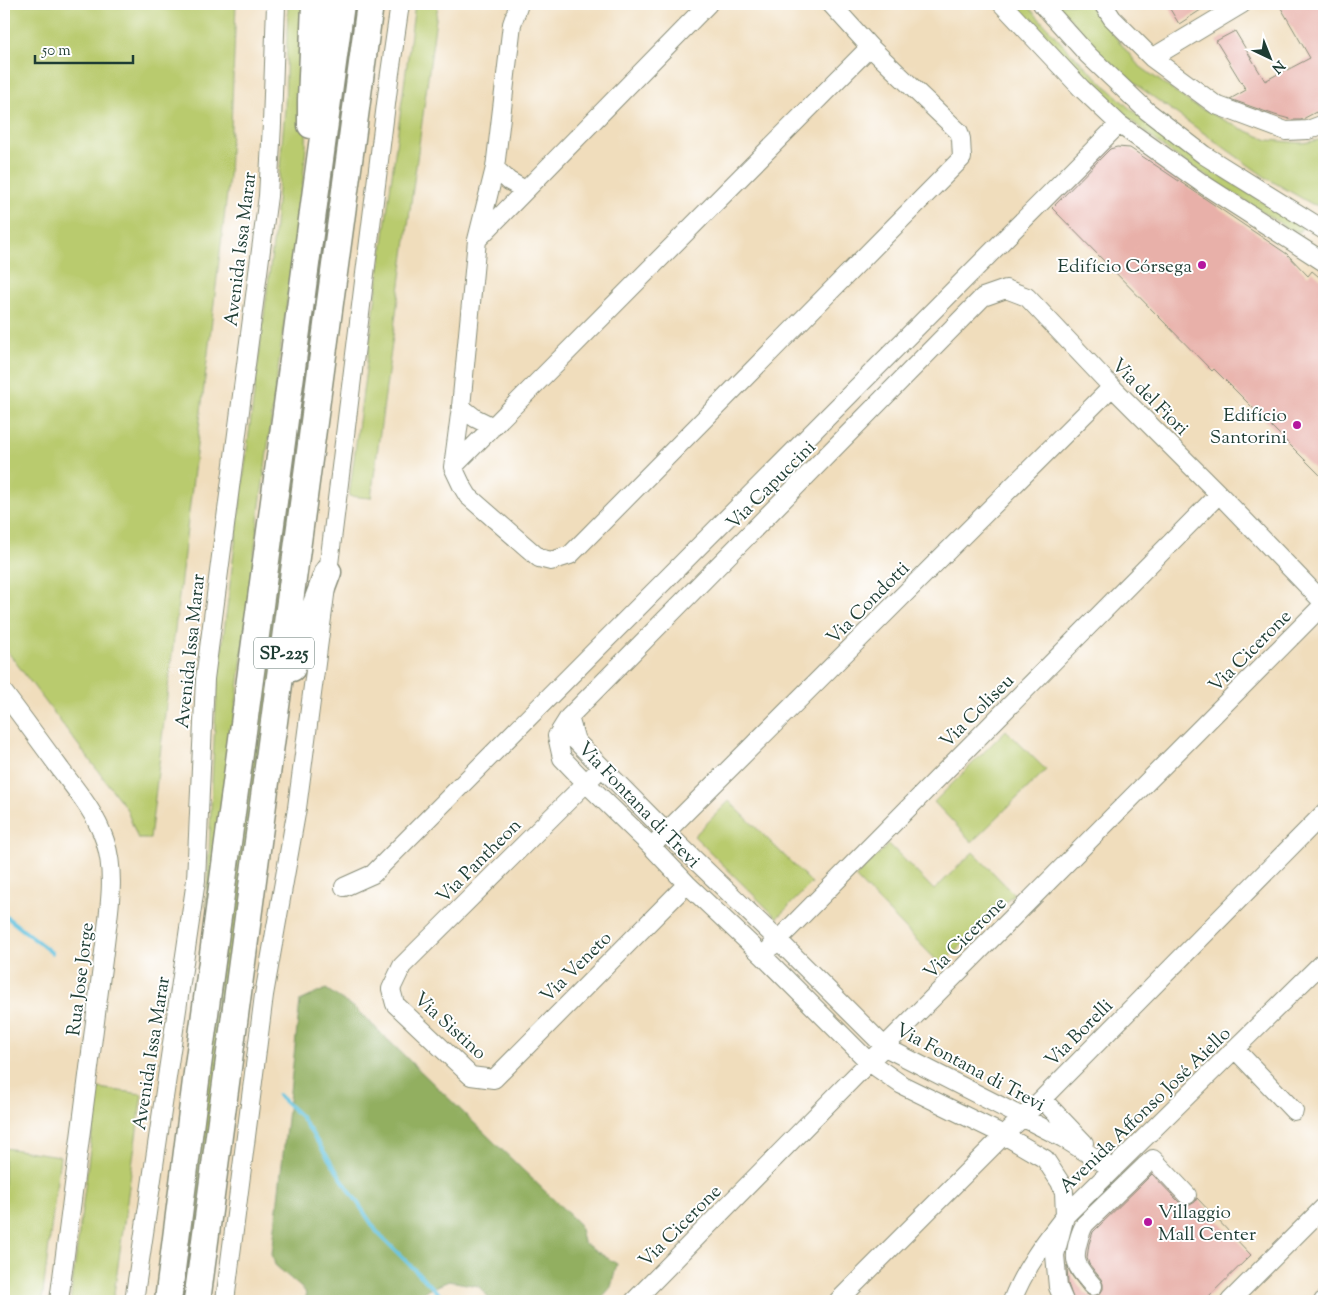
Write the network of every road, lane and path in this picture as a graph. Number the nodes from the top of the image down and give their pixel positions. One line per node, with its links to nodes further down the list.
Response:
1 (276, 4): 61 (street, Avenida Issa Marar)
2 (315, 4): 19 (highway)
3 (341, 4): 19 (highway, SP-225)
4 (370, 4): 33 (highway, SP-225)
5 (400, 4): 30 (street)
6 (519, 4): 17 (street)
7 (708, 4): 18 (street)
8 (831, 4): 13 (street)
9 (1002, 4): 15 (street)
10 (1042, 4): 20 (street)
11 (1103, 4): 14 (street)
12 (1242, 4): 14 (street)
13 (870, 47): 27 (street); 28 (street)
14 (1152, 58): 16 (street)
15 (1119, 124): 22 (street); 41 (street)
16 (1324, 124)
17 (495, 168): 18 (street); 21 (street)
18 (525, 190): 21 (street)
19 (312, 217): 62 (highway, SP-225)
20 (1324, 228): 22 (street)
21 (477, 240): 26 (street)
22 (1308, 251): 23 (street)
23 (1324, 262)
24 (1006, 289): 25 (street, Via del Fiori); 34 (street, Via Capuccini)
25 (1112, 387): 29 (street, Via del Fiori); 38 (street, Via Condotti)
26 (461, 407): 27 (street); 28 (street)
27 (493, 427): 28 (street)
28 (453, 467)
29 (1219, 494): 31 (street, Via del Fiori); 42 (street, Via Coliseu)
30 (328, 572): 33 (highway); 64 (street)
31 (1324, 603): 46 (street, Via Cicerone)
32 (4, 693): 60 (street, Rua Jose Jorge)
33 (276, 713): 63 (highway, SP-225)
34 (569, 717): 35 (street, Via Fontana di Trevi); 36 (street, Via Fontana di Trevi)
35 (602, 767): 36 (street, Via Pantheon); 38 (street, Via Fontana di Trevi)
36 (586, 783): 39 (street, Via Fontana di Trevi); 45 (street, Via Pantheon)
37 (1324, 813): 50 (street, Via Borelli)
38 (666, 832): 39 (street, Via Condotti); 42 (street, Via Fontana di Trevi)
39 (651, 846): 40 (street, Via Fontana di Trevi)
40 (687, 884): 43 (street, Via Fontana di Trevi); 49 (street, Via Veneto)
41 (344, 887)
42 (778, 940): 43 (street, Via Coliseu); 46 (street, Via Fontana di Trevi)
43 (763, 956): 48 (street, Via Fontana di Trevi)
44 (1324, 961): 47 (street, Avenida Affonso José Aiello)
45 (391, 989): 49 (street, Via Sistino)
46 (885, 1047): 48 (street, Via Cicerone); 52 (street, Via Fontana di Trevi)
47 (1235, 1049): 51 (street); 54 (street, Avenida Affonso José Aiello)
48 (869, 1062): 53 (street, Via Fontana di Trevi); 65 (street, Via Cicerone)
49 (494, 1079)
50 (1042, 1099): 52 (street, Via Borelli); 54 (street)
51 (1294, 1111)
52 (1022, 1118): 53 (street, Via Borelli); 54 (street, Via Fontana di Trevi)
53 (1004, 1135): 58 (street, Via Fontana di Trevi); 66 (street, Via Borelli)
54 (1115, 1166): 55 (street); 58 (street, Avenida Affonso José Aiello)
55 (1120, 1190): 56 (street); 59 (street)
56 (1187, 1195)
57 (1324, 1207): 69 (street)
58 (1064, 1216): 67 (street, Avenida Affonso José Aiello); 68 (street, Via Fontana di Trevi)
59 (1093, 1286)
60 (59, 1301)
61 (134, 1301)
62 (168, 1301)
63 (196, 1301)
64 (225, 1301)
65 (634, 1301)
66 (838, 1301)
67 (1012, 1301)
68 (1064, 1301)
69 (1230, 1301)

